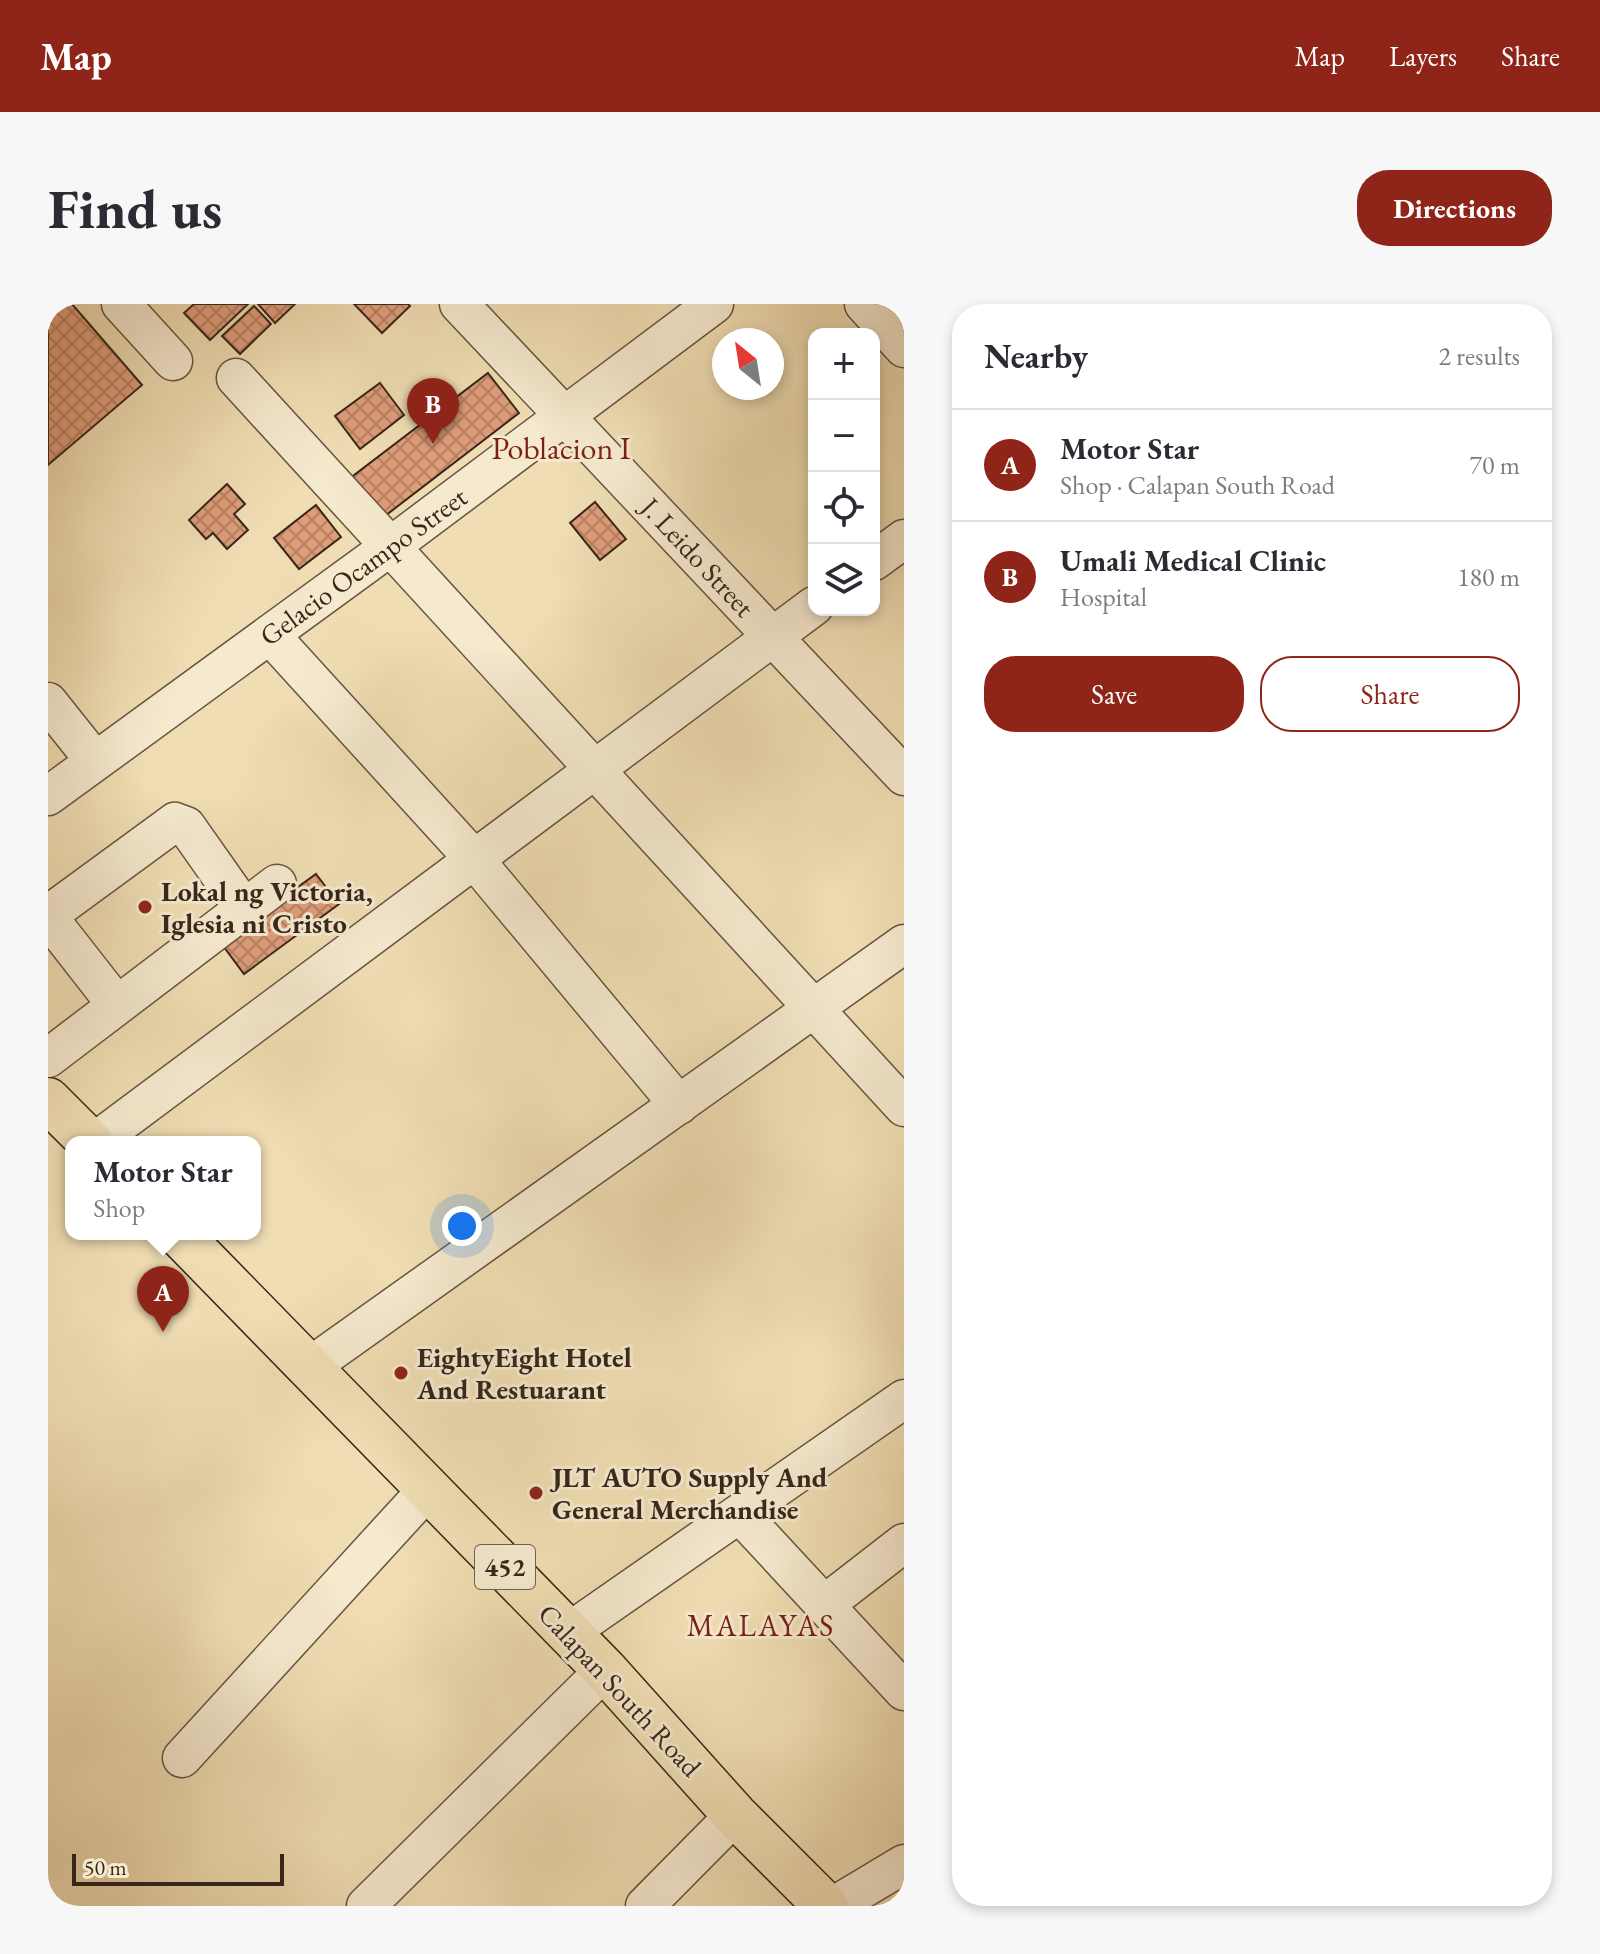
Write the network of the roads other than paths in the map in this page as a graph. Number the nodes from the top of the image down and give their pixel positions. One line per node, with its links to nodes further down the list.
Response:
1 (121, 304): 6 (street)
2 (459, 304): 8 (street, J. Leido Street)
3 (714, 304): 8 (street, Gelacio Ocampo Street)
4 (864, 304): 5 (street)
5 (904, 348)
6 (173, 361)
7 (236, 378): 10 (street)
8 (565, 417): 10 (street, Gelacio Ocampo Street); 14 (street, J. Leido Street)
9 (904, 539): 11 (street)
10 (391, 546): 13 (street, Gelacio Ocampo Street); 17 (street)
11 (880, 557)
12 (808, 611): 14 (street)
13 (270, 635): 16 (street, Gelacio Ocampo Street); 20 (street)
14 (773, 637): 17 (street); 18 (street, J. Leido Street)
15 (48, 702): 16 (street)
16 (95, 761): 19 (street, Gelacio Ocampo Street)
17 (596, 767): 20 (street); 26 (street)
18 (904, 776)
19 (48, 796)
20 (474, 859): 29 (street); 32 (street)
21 (277, 884): 22 (street)
22 (243, 907): 23 (street); 25 (street)
23 (48, 916): 25 (street)
24 (904, 944): 26 (street)
25 (116, 1004): 27 (street)
26 (814, 1008): 29 (street); 30 (street)
27 (48, 1058)
28 (48, 1100): 31 (highway)
29 (679, 1105): 34 (street)
30 (904, 1107)
31 (86, 1136)
32 (100, 1136)
33 (185, 1240): 34 (highway, Calapan South Road / 452)
34 (308, 1368): 36 (highway, Calapan South Road / 452)
35 (904, 1399): 37 (street)
36 (428, 1489): 40 (highway, Calapan South Road / 452); 43 (street)
37 (740, 1514): 39 (street); 40 (street)
38 (904, 1543): 39 (street)
39 (824, 1605): 42 (street)
40 (569, 1632): 41 (highway, Calapan South Road / 452)
41 (605, 1670): 44 (highway, Calapan South Road / 452); 46 (street)
42 (904, 1691)
43 (182, 1758)
44 (735, 1815): 47 (street); 48 (highway, Calapan South Road / 452)
45 (904, 1864): 49 (street)
46 (366, 1906)
47 (645, 1906)
48 (826, 1906)
49 (834, 1906)

